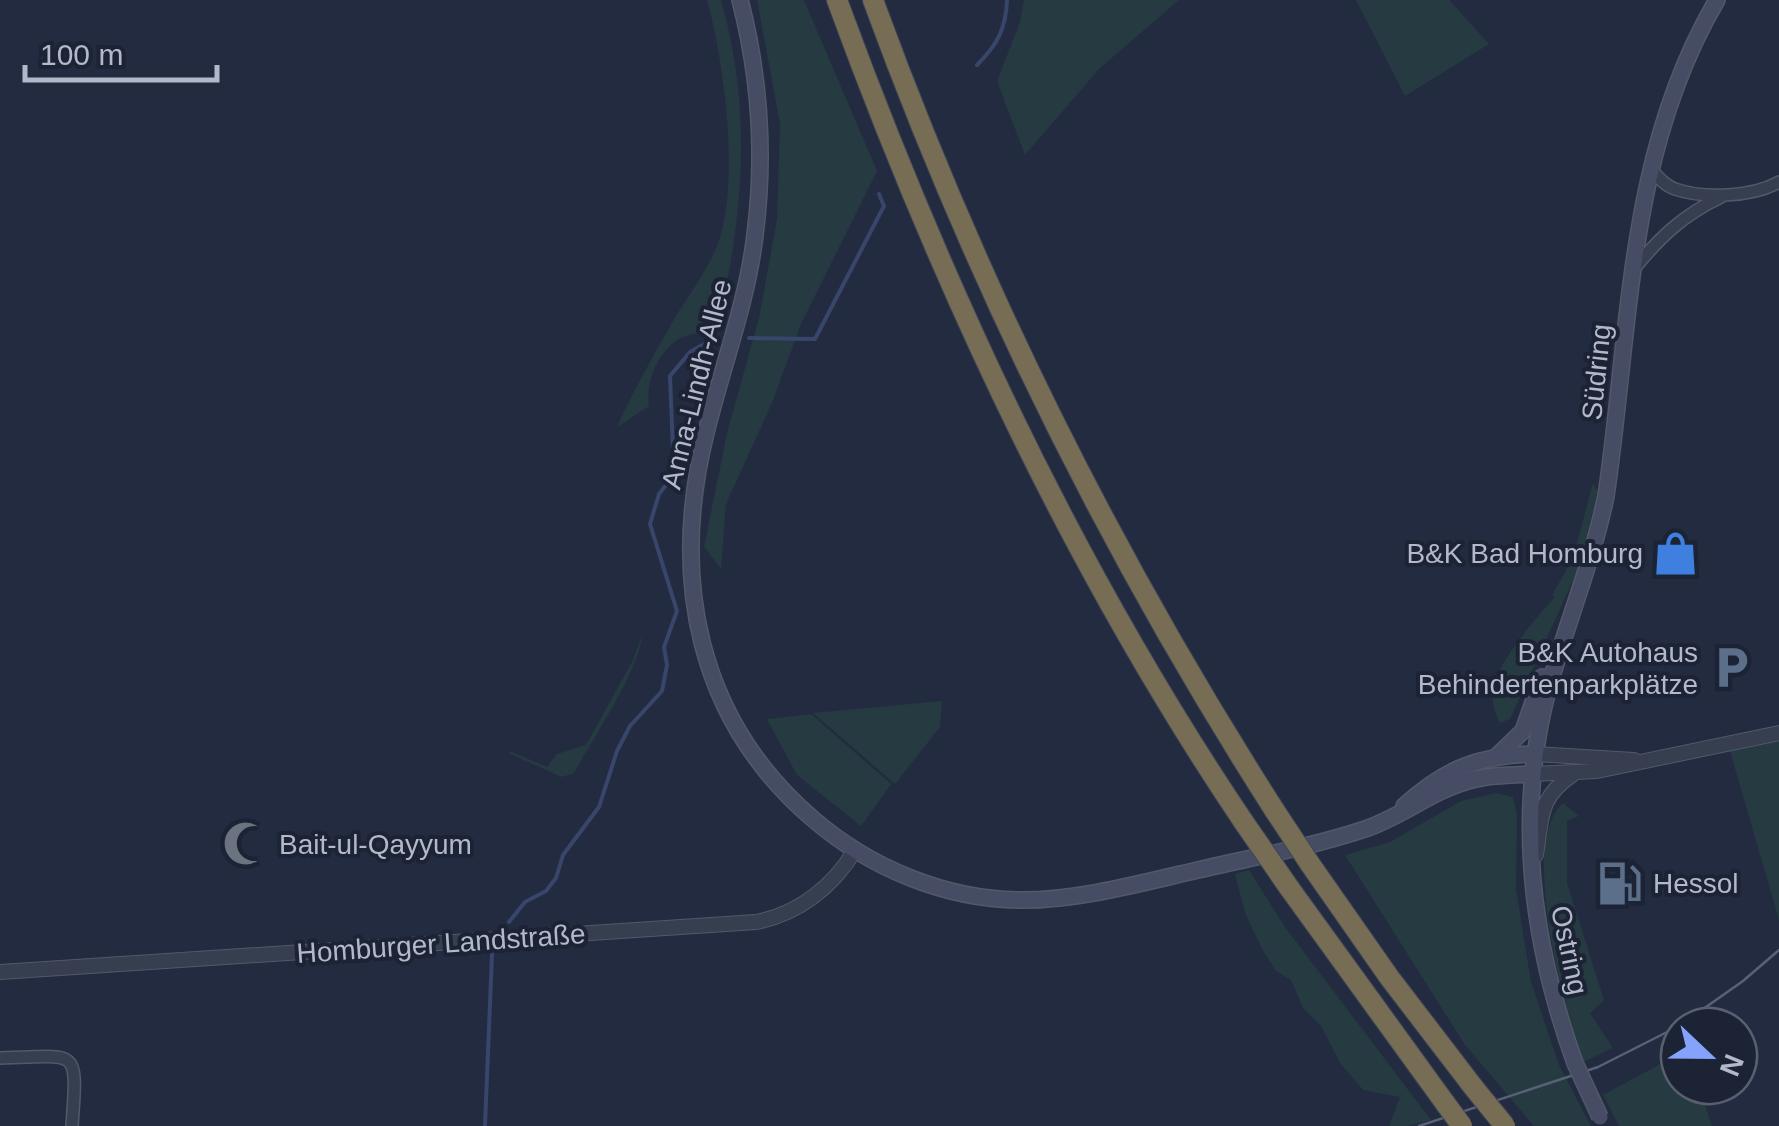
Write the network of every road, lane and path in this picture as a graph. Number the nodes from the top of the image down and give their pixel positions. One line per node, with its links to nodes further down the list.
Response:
1 (740, 0): 17 (main road, Anna-Lindh-Allee)
2 (837, 0): 23 (highway, bridge)
3 (873, 0): 24 (highway, bridge)
4 (1717, 0): 5 (main road, Südring)
5 (1650, 168): 7 (street); 8 (main road, Südring)
6 (1779, 182): 7 (street)
7 (1725, 195): 8 (street)
8 (1631, 272): 9 (main road, Südring)
9 (1571, 615): 11 (main road, Südring); 12 (main road)
10 (1779, 732): 13 (street)
11 (1536, 754): 12 (main road); 13 (street); 14 (main road, Ostring)
12 (1498, 755): 16 (main road)
13 (1640, 761): 15 (street)
14 (1533, 774): 15 (street); 16 (main road); 18 (main road, Ostring)
15 (1573, 774): 18 (street)
16 (1385, 821): 17 (main road, Anna-Lindh-Allee)
17 (854, 850): 19 (street, Homburger Landstraße)
18 (1532, 881): 21 (main road, Ostring, bridge)
19 (0, 972)
20 (0, 1058): 22 (street)
21 (1602, 1122)
22 (72, 1126)
23 (1462, 1126)
24 (1505, 1126)

